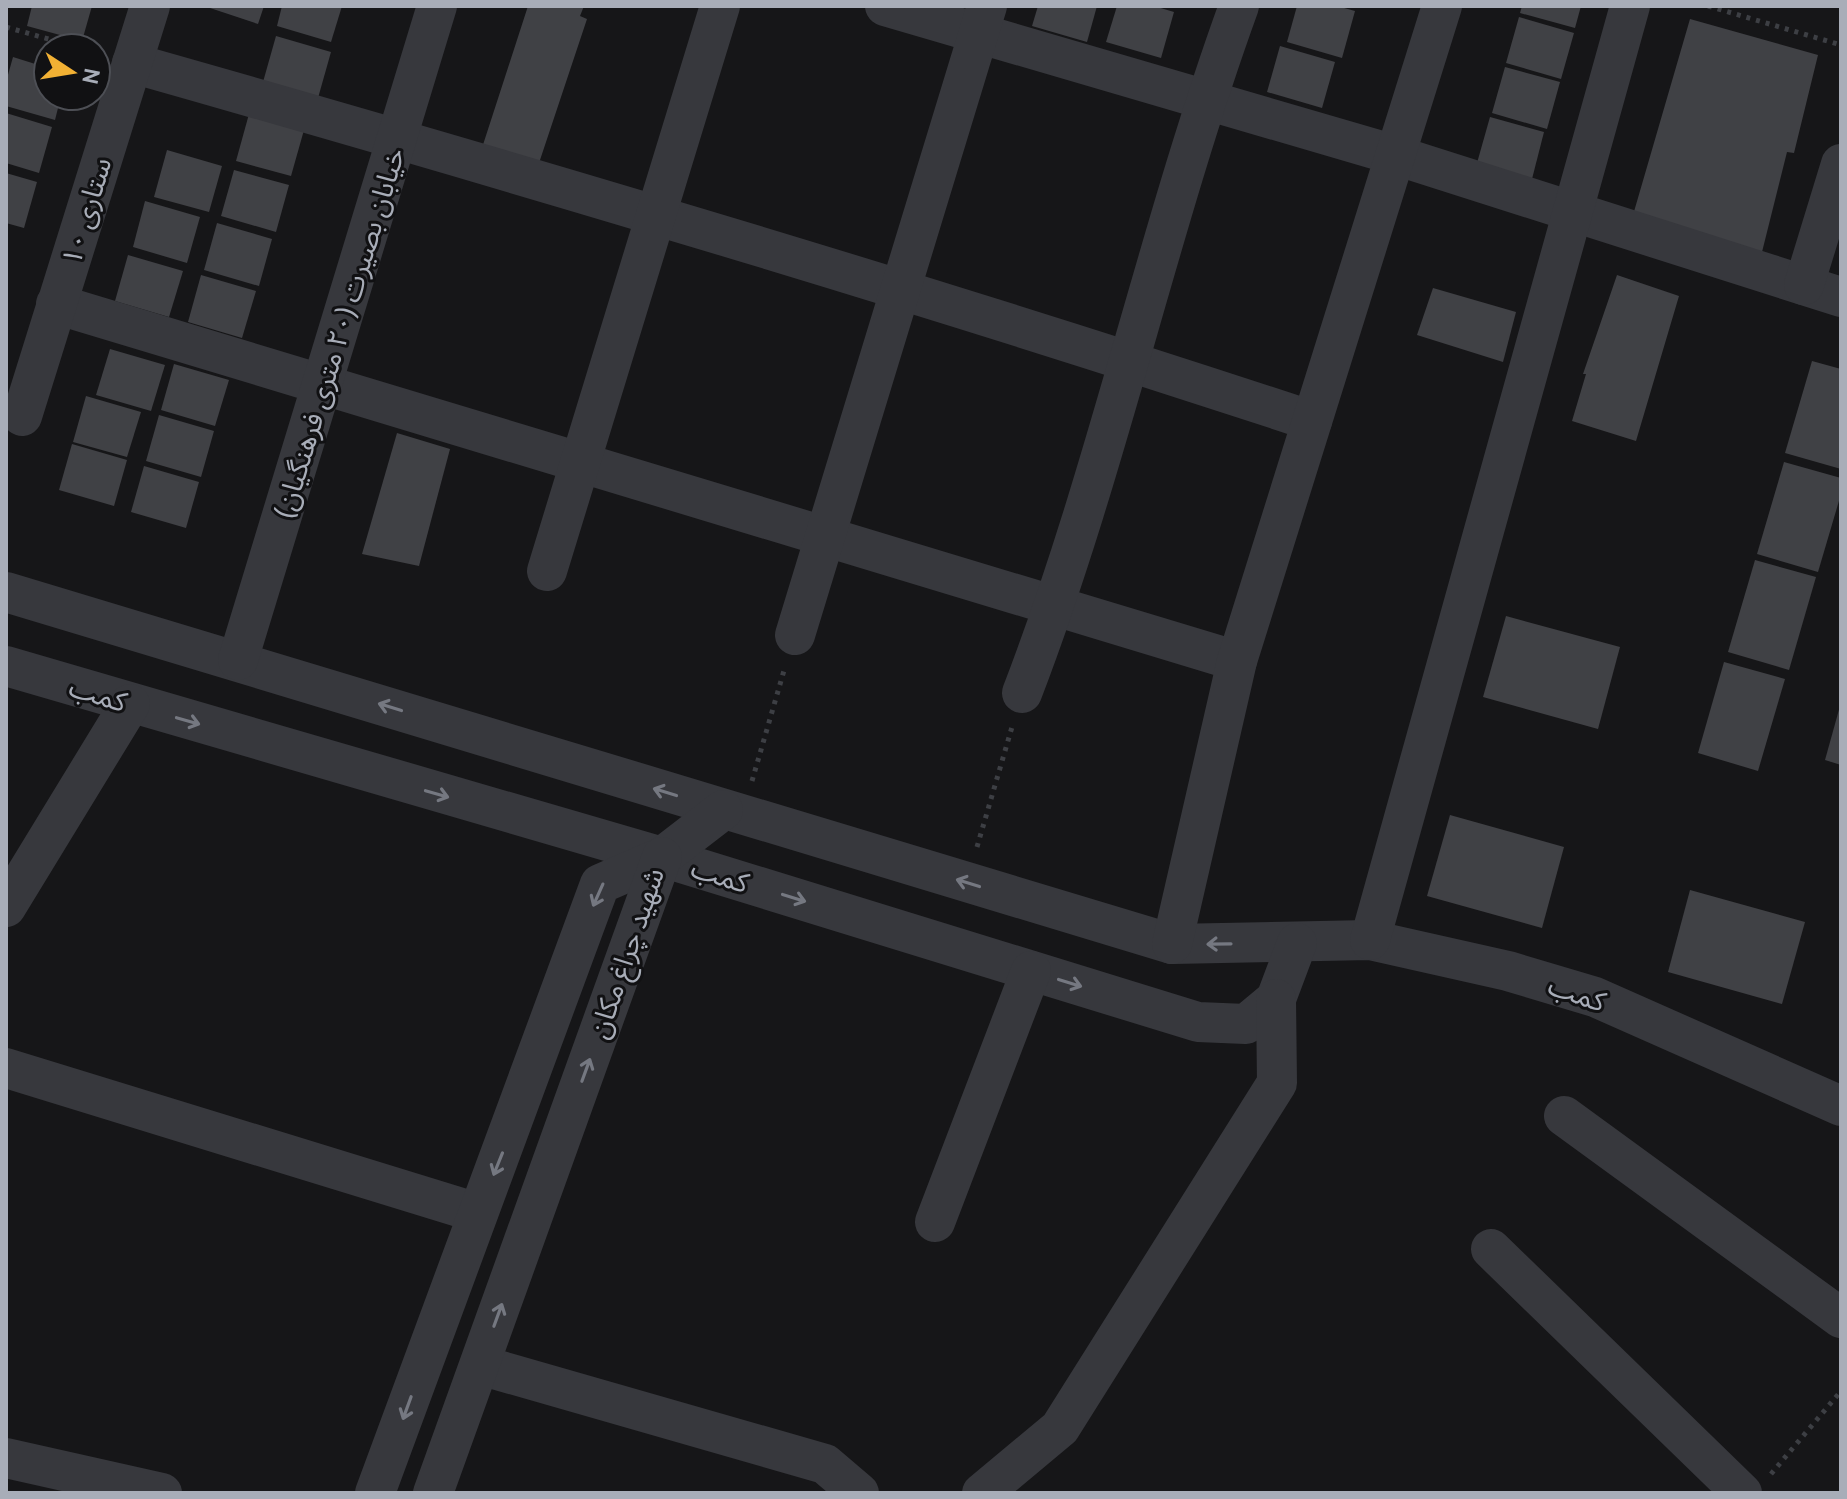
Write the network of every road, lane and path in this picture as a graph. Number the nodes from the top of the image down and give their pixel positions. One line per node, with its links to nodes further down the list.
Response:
1 (150, 6): 13 (street, ستاری ۱۰)
2 (437, 6): 15 (street, خیابان بصیرت (۲۰ متری فرهنگیان))
3 (720, 6): 19 (street)
4 (885, 6): 9 (street)
5 (1239, 6): 14 (street)
6 (1442, 6): 16 (street)
7 (1630, 6): 18 (street)
8 (1708, 6): 12 (path)
9 (983, 20): 14 (street); 21 (street)
10 (6, 27): 11 (path)
11 (32, 34)
12 (1841, 45)
13 (132, 63): 15 (street); 23 (street, ستاری ۱۰)
14 (1205, 99): 16 (street); 24 (street)
15 (398, 138): 19 (street); 25 (street, خیابان بصیرت (۲۰ متری فرهنگیان))
16 (1395, 155): 18 (street); 27 (street)
17 (1841, 164): 20 (street)
18 (1574, 212): 20 (street); 43 (street)
19 (656, 217): 21 (street); 28 (street)
20 (1804, 285): 22 (street)
21 (899, 291): 24 (street); 29 (street)
22 (1841, 297)
23 (56, 304): 25 (street); 26 (street, ستاری ۱۰)
24 (1128, 360): 27 (street); 32 (street)
25 (325, 385): 28 (street); 34 (street, خیابان بصیرت (۲۰ متری فرهنگیان))
26 (22, 416)
27 (1312, 421): 35 (street)
28 (581, 462): 29 (street); 30 (street)
29 (823, 535): 32 (street); 33 (street)
30 (547, 571)
31 (6, 592): 34 (street, کمب)
32 (1056, 605): 35 (street); 37 (street)
33 (795, 635): 39 (path)
34 (238, 660): 39 (street, کمب, one-way to 34)
35 (1237, 661): 45 (street)
36 (6, 666): 38 (street, کمب)
37 (1022, 693): 41 (path)
38 (130, 704): 40 (street, کمب, one-way to 40); 42 (street)
39 (733, 813): 40 (street); 41 (street, کمب)
40 (662, 857): 46 (street, کمب, one-way to 46); 51 (street, شهید چراغ مکان, one-way to 51); 52 (street, شهید چراغ مکان, one-way to 40)
41 (966, 883): 45 (street, کمب, one-way to 41)
42 (6, 907)
43 (1370, 940): 44 (street, کمب); 49 (street, کمب)
44 (1297, 943): 45 (street, کمب, one-way to 45); 47 (street)
45 (1172, 944)
46 (1031, 971): 47 (street, کمب, one-way to 47); 54 (street)
47 (1276, 999): 65 (street)
48 (6, 1068): 53 (street)
49 (1841, 1106)
50 (1564, 1116): 56 (street)
51 (515, 1120): 52 (street); 53 (street, شهید چراغ مکان, one-way to 53)
52 (562, 1139): 57 (street, شهید چراغ مکان, one-way to 52)
53 (478, 1213): 62 (street, شهید چراغ مکان, one-way to 62)
54 (935, 1222)
55 (1491, 1249): 60 (street)
56 (1841, 1318)
57 (480, 1365): 63 (street, شهید چراغ مکان); 64 (street)
58 (1841, 1391): 60 (path)
59 (6, 1458): 61 (street)
60 (1753, 1487)
61 (162, 1493)
62 (375, 1493)
63 (433, 1493)
64 (859, 1493)
65 (982, 1493)

